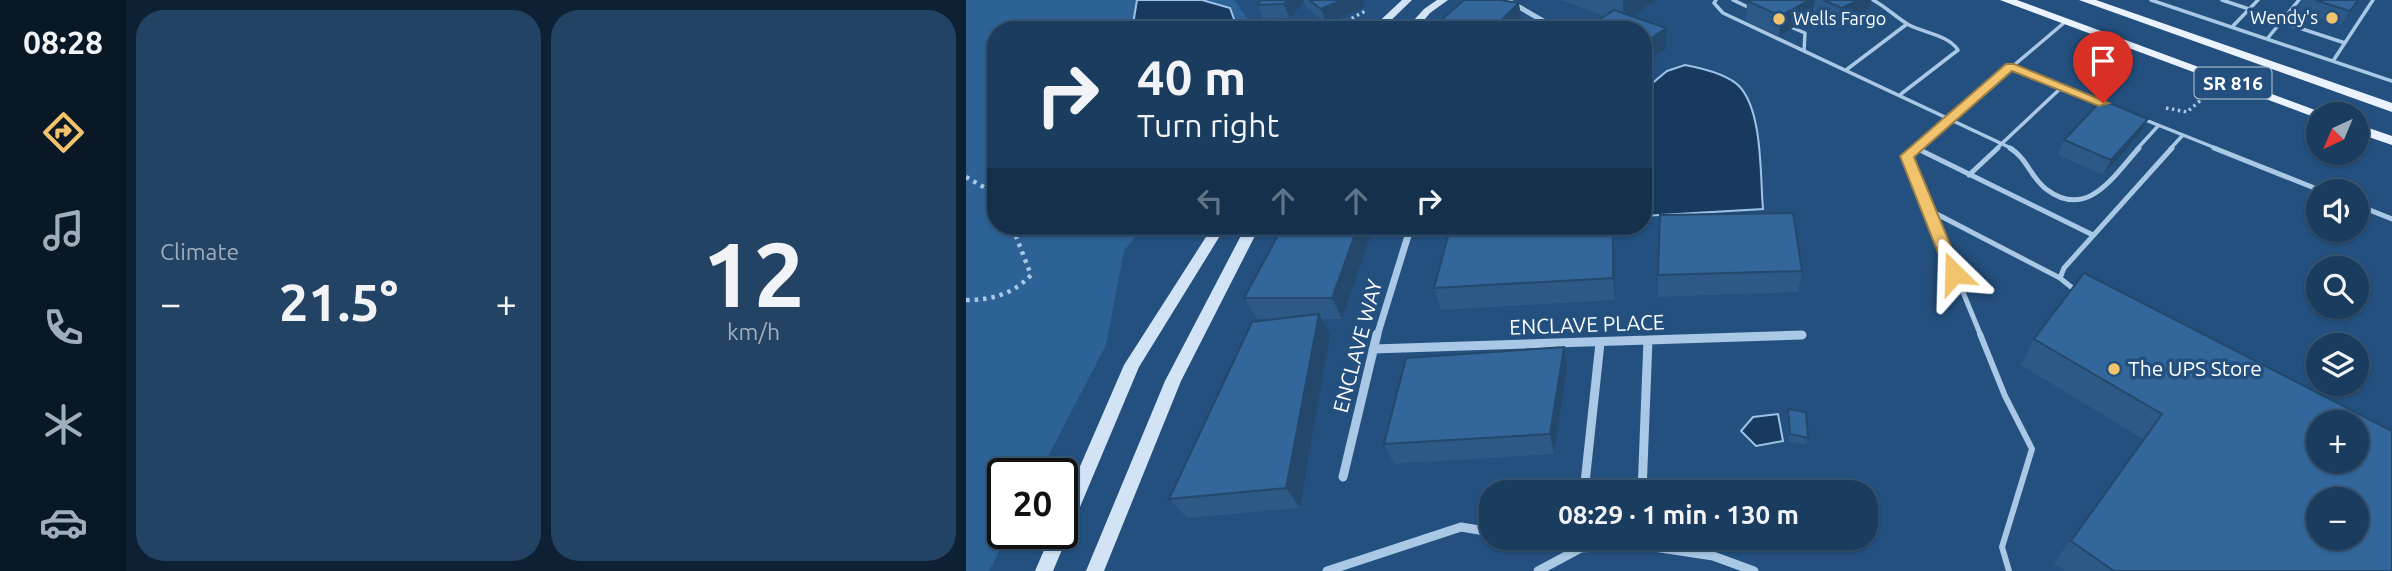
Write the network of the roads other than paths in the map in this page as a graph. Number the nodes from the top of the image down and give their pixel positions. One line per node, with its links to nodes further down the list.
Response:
1 (1407, 0): 18 (street)
2 (1433, 0): 16 (street)
3 (1443, 0): 16 (street)
4 (1507, 0): 20 (street)
5 (1716, 0): 28 (lane)
6 (1733, 0): 17 (lane)
7 (1874, 0): 23 (lane)
8 (2006, 0): 21 (main road, SR 816)
9 (2085, 0): 36 (main road, SR 816)
10 (2151, 0): 24 (lane)
11 (2222, 0): 15 (lane)
12 (2258, 0): 15 (lane)
13 (2299, 0): 22 (lane)
14 (2373, 0): 27 (lane)
15 (2249, 9): 24 (lane)
16 (1427, 10): 19 (street)
17 (1760, 13)
18 (1385, 21)
19 (1418, 21)
20 (1543, 21)
21 (2065, 22): 30 (lane); 37 (main road, SR 816)
22 (2281, 22): 26 (lane); 27 (lane)
23 (1907, 24): 31 (lane); 34 (lane)
24 (2232, 27): 26 (lane)
25 (1793, 28): 28 (lane)
26 (2267, 39): 29 (lane)
27 (2345, 43): 29 (lane)
28 (1804, 51): 31 (lane)
29 (2333, 61): 32 (lane)
30 (2010, 66): 33 (lane); 39 (lane)
31 (1846, 70): 34 (lane)
32 (2392, 81)
33 (2062, 87): 35 (lane); 46 (lane)
34 (1901, 94): 39 (lane)
35 (2109, 106)
36 (2392, 108)
37 (2306, 109)
38 (2132, 115): 40 (lane)
39 (1951, 118): 46 (lane); 47 (lane)
40 (2158, 126): 44 (lane); 46 (lane)
41 (2370, 131): 43 (main road)
42 (2370, 132): 45 (main road)
43 (2392, 134)
44 (2183, 135): 49 (lane); 56 (lane)
45 (2392, 141)
46 (2003, 143): 48 (lane)
47 (1916, 148): 48 (lane); 50 (lane)
48 (1969, 175): 56 (lane)
49 (2306, 185)
50 (1929, 210): 57 (lane); 76 (lane)
51 (2369, 210): 52 (lane)
52 (2392, 219)
53 (1213, 235): 66 (street)
54 (1248, 235): 72 (street)
55 (1408, 235): 62 (street, ENCLAVE WAY)
56 (2093, 235): 57 (lane)
57 (2060, 278): 58 (lane)
58 (2085, 296)
59 (1802, 335): 60 (street, ENCLAVE PLACE)
60 (1648, 340): 61 (street, ENCLAVE PLACE); 65 (street)
61 (1600, 343): 62 (street, ENCLAVE PLACE); 64 (street)
62 (1373, 349): 63 (street, ENCLAVE WAY)
63 (1343, 477)
64 (1585, 480)
65 (1642, 480)
66 (1078, 492)
67 (1479, 530): 73 (street)
68 (1054, 549): 71 (street)
69 (1575, 550): 74 (street)
70 (1684, 550): 75 (street)
71 (1044, 571)
72 (1095, 571)
73 (1327, 571)
74 (1538, 571)
75 (1754, 571)
76 (2009, 571)

